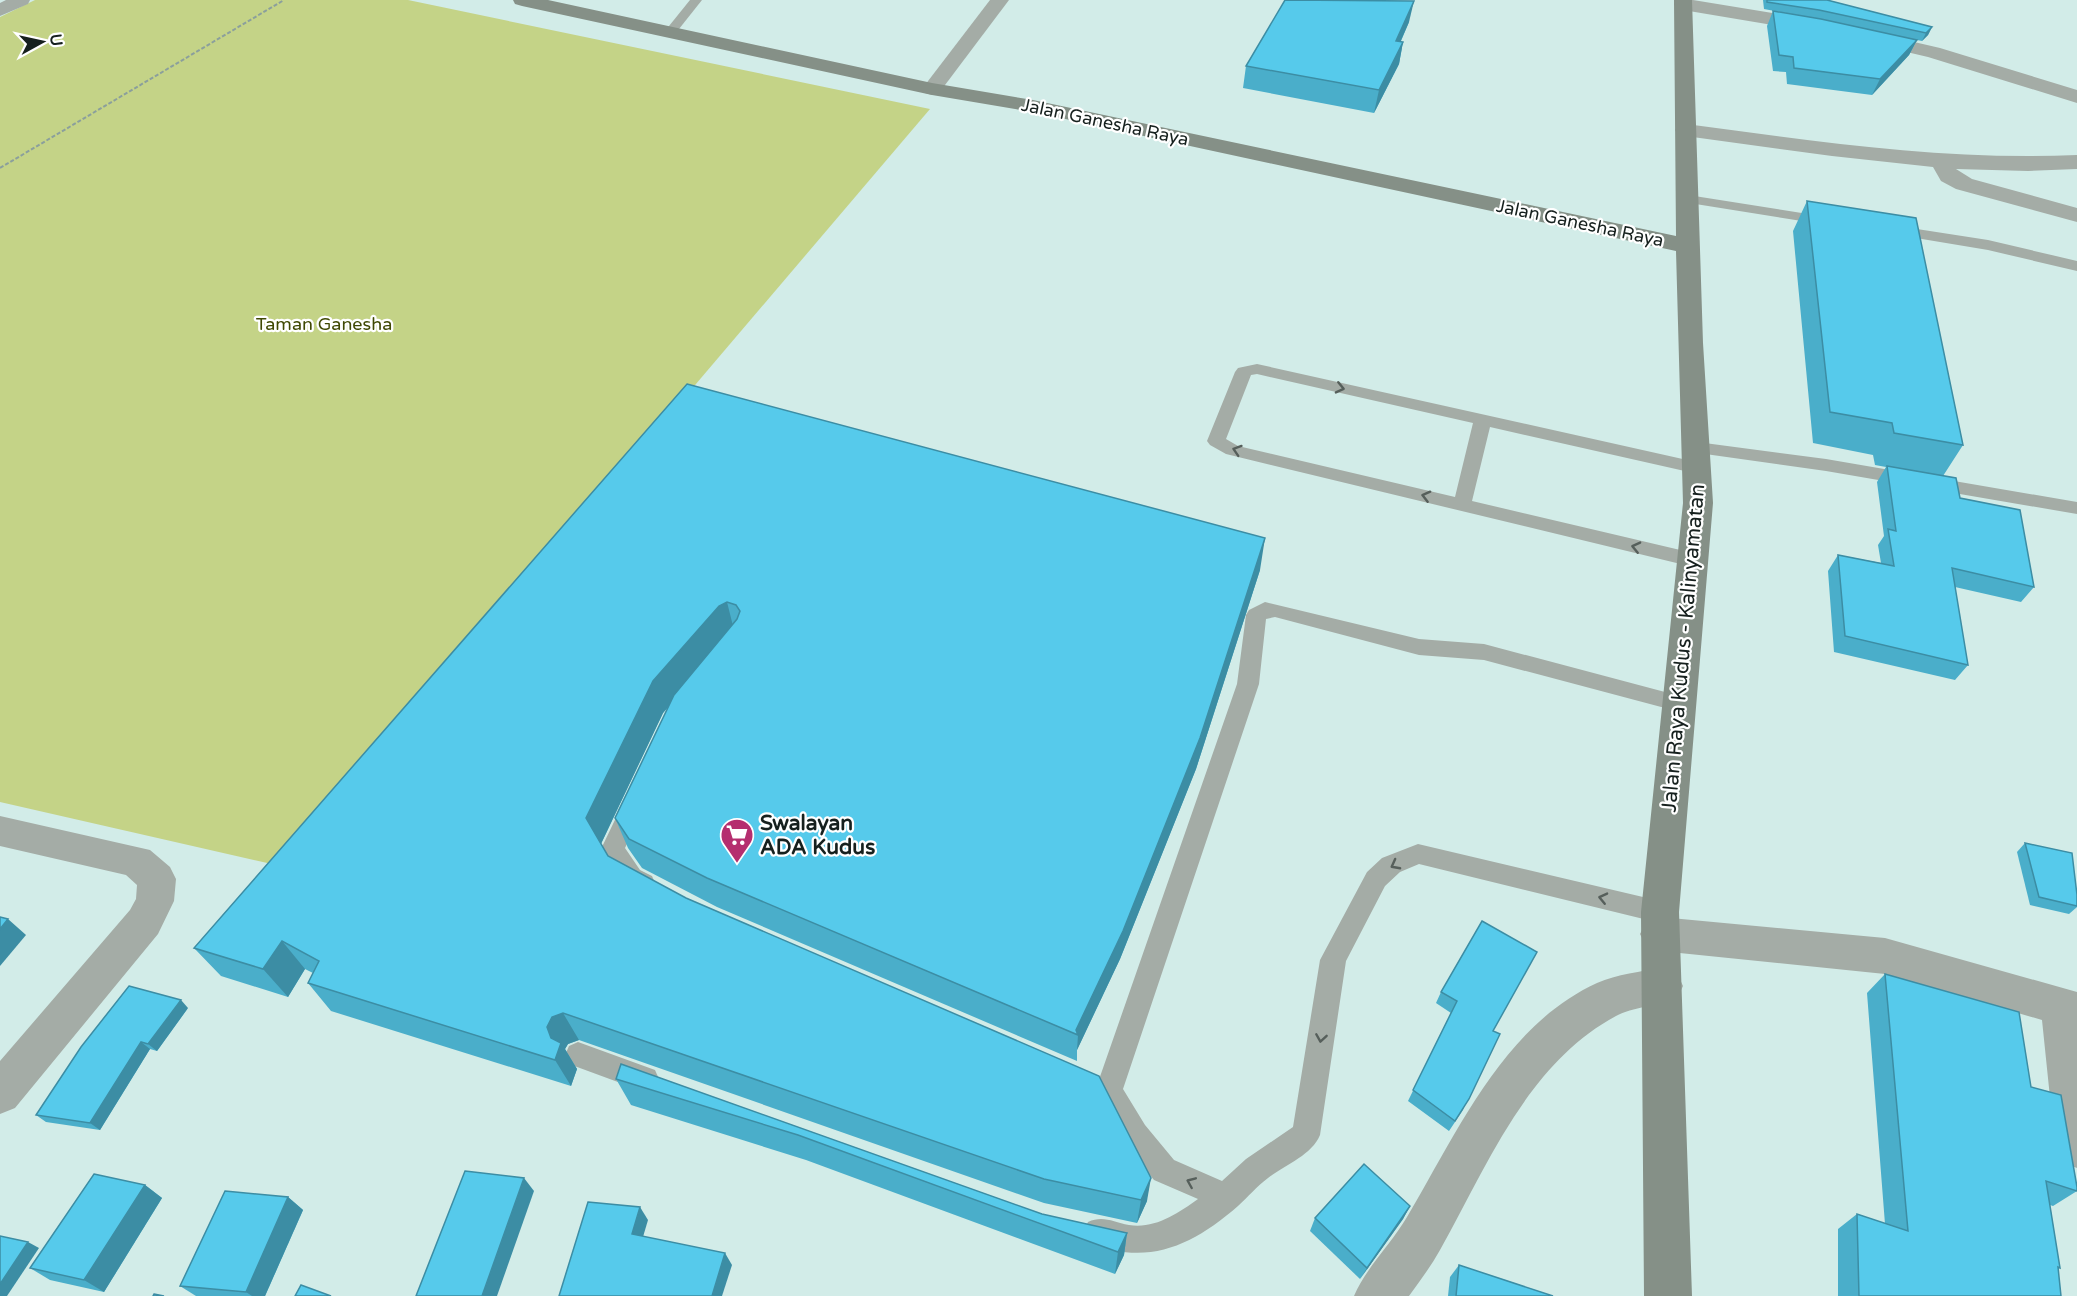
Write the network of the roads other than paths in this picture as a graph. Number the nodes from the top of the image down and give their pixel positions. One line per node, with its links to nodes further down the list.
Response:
1 (21, 0): 6 (street)
2 (522, 0): 7 (main road, Jalan Ganesha Raya)
3 (696, 0): 7 (lane)
4 (1000, 0): 8 (street)
5 (1683, 2): 9 (street); 10 (main road, Jalan Raya Kudus - Kalinyamatan)
6 (0, 10)
7 (671, 31): 8 (main road, Jalan Ganesha Raya)
8 (932, 89): 17 (main road, Jalan Ganesha Raya)
9 (2077, 97)
10 (1686, 130): 11 (street); 13 (main road, Jalan Raya Kudus - Kalinyamatan)
11 (1941, 162): 12 (street); 14 (street)
12 (2077, 162)
13 (1688, 199): 15 (lane); 17 (main road, Jalan Raya Kudus - Kalinyamatan)
14 (2077, 215)
15 (1838, 222)
16 (1873, 228): 18 (lane)
17 (1687, 246): 20 (main road, Jalan Raya Kudus - Kalinyamatan)
18 (2077, 266)
19 (1483, 420): 20 (lane); 21 (lane); 21 (lane, one-way to 19)
20 (1698, 458): 22 (lane); 23 (main road, Jalan Raya Kudus - Kalinyamatan)
21 (1462, 505): 23 (lane, one-way to 21)
22 (2077, 508)
23 (1693, 560): 24 (main road, Jalan Raya Kudus - Kalinyamatan)
24 (1680, 704): 28 (main road, Jalan Raya Kudus - Kalinyamatan); 35 (lane, one-way to 24)
25 (643, 784): 27 (lane)
26 (0, 831): 33 (street)
27 (660, 892)
28 (1660, 923): 29 (main road, Jalan Raya Kudus - Kalinyamatan); 30 (street); 35 (lane, one-way to 35)
29 (1663, 986): 37 (street); 38 (main road, Jalan Raya Kudus - Kalinyamatan)
30 (2069, 1009): 34 (street)
31 (578, 1055): 32 (lane)
32 (667, 1086)
33 (0, 1093)
34 (2077, 1146)
35 (1226, 1197): 36 (lane)
36 (1075, 1227)
37 (1378, 1296)
38 (1668, 1296)

